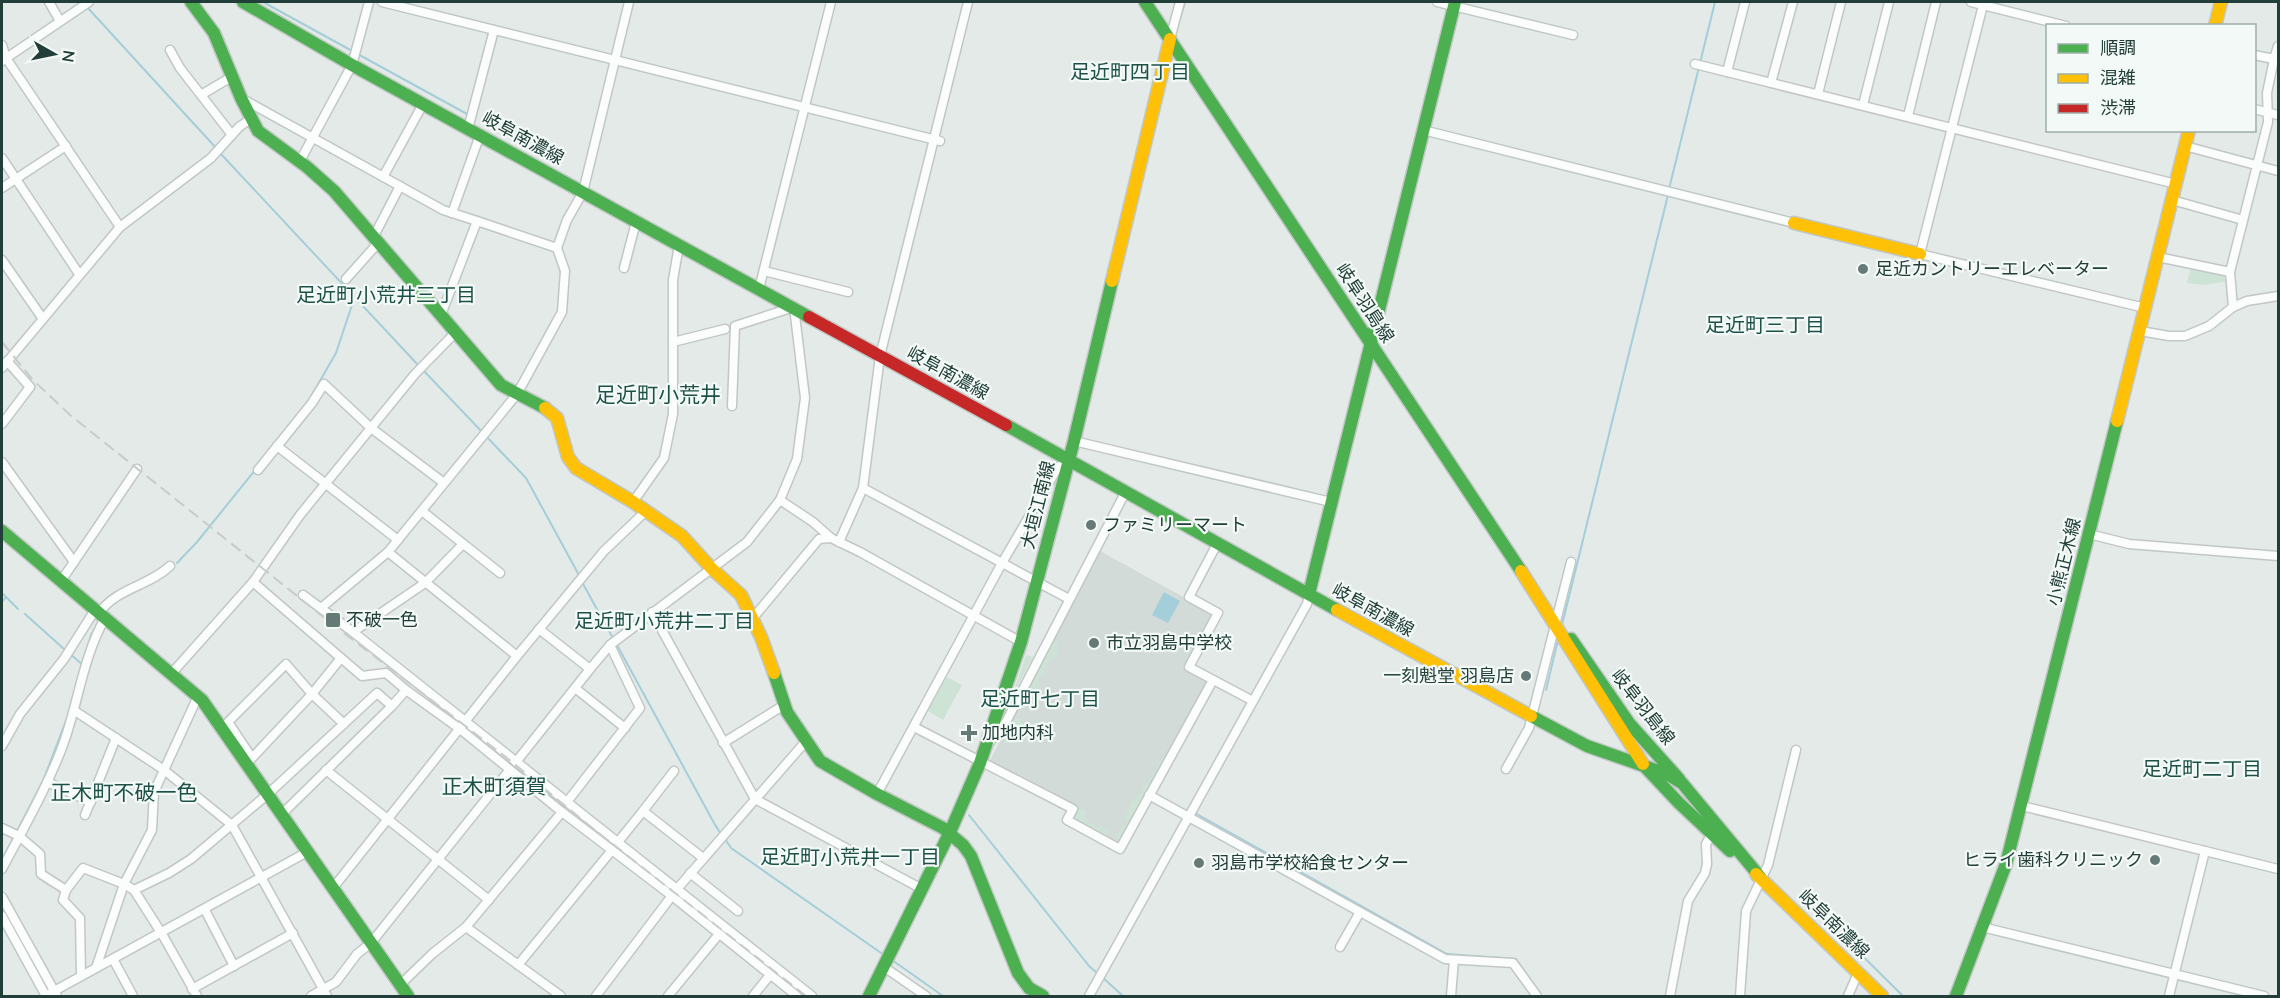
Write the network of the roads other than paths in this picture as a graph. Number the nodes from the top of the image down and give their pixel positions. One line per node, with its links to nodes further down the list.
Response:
1 (49, 2): 22 (street)
2 (89, 2): 22 (street)
3 (191, 2): 38 (main road)
4 (243, 2): 36 (main road, 岐阜南濃線)
5 (369, 2): 36 (street)
6 (382, 2): 25 (street)
7 (629, 2): 34 (street)
8 (831, 2): 45 (street)
9 (968, 2): 58 (street)
10 (1145, 2): 27 (main road, 岐阜羽島線)
11 (1180, 2): 27 (street, 大垣江南線)
12 (1437, 2): 20 (street)
13 (1745, 2): 37 (street)
14 (1793, 2): 39 (street)
15 (1841, 2): 40 (street)
16 (1890, 2): 44 (street)
17 (1936, 2): 49 (street)
18 (1971, 2): 21 (street)
19 (2221, 2): 24 (main road)
20 (1454, 4): 26 (street); 53 (main road)
21 (1983, 5): 23 (street); 51 (street)
22 (60, 21): 33 (street)
23 (2058, 24)
24 (2216, 24)
25 (494, 30): 34 (street); 52 (street)
26 (1573, 35)
27 (1170, 39): 101 (main road, 岐阜羽島線); 108 (main road, 大垣江南線)
28 (2, 45): 33 (street)
29 (2278, 46): 32 (street)
30 (170, 50): 41 (street)
31 (2256, 55): 32 (street)
32 (2274, 59): 47 (street)
33 (4, 60): 59 (street)
34 (615, 60): 45 (street); 70 (street)
35 (1695, 64): 37 (street)
36 (352, 65): 43 (main road, 岐阜南濃線); 57 (street)
37 (1727, 72): 39 (street)
38 (233, 76): 41 (street); 42 (main road)
39 (1771, 82): 40 (street)
40 (1818, 94): 44 (street)
41 (201, 95): 55 (street)
42 (241, 98): 50 (main road); 57 (street)
43 (423, 104): 52 (main road, 岐阜南濃線); 65 (street)
44 (1863, 105): 49 (street)
45 (802, 108): 58 (street); 85 (street)
46 (2256, 109): 47 (street)
47 (2267, 112): 48 (street); 63 (street)
48 (2278, 115)
49 (1908, 116): 51 (street)
50 (252, 118): 55 (street); 62 (main road)
51 (1952, 127): 67 (street); 81 (street)
52 (468, 129): 56 (main road, 岐阜南濃線)
53 (1423, 130): 76 (street); 101 (main road)
54 (2188, 132): 60 (main road, 小熊正木線)
55 (232, 135): 77 (street)
56 (480, 135): 70 (main road, 岐阜南濃線); 72 (street)
57 (312, 139): 62 (street); 65 (street)
58 (935, 140): 102 (street)
59 (66, 146): 66 (street); 77 (street)
60 (2185, 146): 63 (street); 67 (main road, 小熊正木線)
61 (2, 161): 66 (street)
62 (300, 161): 78 (main road)
63 (2256, 164): 64 (street); 73 (street)
64 (2278, 171)
65 (383, 177): 68 (street)
66 (15, 179): 69 (street); 87 (street)
67 (2176, 184): 71 (main road, 小熊正木線)
68 (400, 186): 72 (street); 78 (street)
69 (2, 188)
70 (582, 192): 75 (main road, 岐阜南濃線); 80 (street)
71 (2172, 200): 73 (street); 82 (main road, 小熊正木線)
72 (452, 213): 74 (street)
73 (2243, 220): 86 (street)
74 (477, 221): 80 (street); 95 (street)
75 (636, 222): 79 (main road, 岐阜南濃線); 84 (street)
76 (1794, 223): 81 (main road)
77 (120, 227): 87 (street)
78 (377, 239): 88 (street); 95 (main road)
79 (679, 245): 89 (main road, 岐阜南濃線); 100 (street)
80 (557, 248): 104 (street)
81 (1920, 254): 94 (street)
82 (2158, 256): 86 (street); 94 (main road, 小熊正木線)
83 (2, 260): 96 (street)
84 (624, 268)
85 (764, 271): 89 (street); 90 (street)
86 (2230, 272): 93 (street)
87 (79, 274): 96 (street)
88 (346, 279)
89 (759, 289): 92 (main road, 岐阜南濃線)
90 (848, 292)
91 (2278, 296): 93 (street)
92 (794, 307): 102 (main road, 岐阜南濃線); 105 (street); 118 (street)
93 (2233, 307): 98 (street)
94 (2145, 308): 98 (main road, 小熊正木線)
95 (441, 315): 99 (main road)
96 (43, 319): 103 (street)
97 (725, 329): 100 (street)
98 (2139, 331): 124 (main road, 小熊正木線)
99 (456, 332): 104 (main road); 107 (street)
100 (673, 342): 119 (street)
101 (1370, 344): 120 (main road); 149 (main road, 岐阜羽島線)
102 (880, 357): 110 (main road, 岐阜南濃線); 116 (street)
103 (4, 365): 106 (street)
104 (517, 394): 114 (street); 119 (main road)
105 (732, 406)
106 (2, 424)
107 (371, 428): 109 (street); 114 (street); 115 (street)
108 (1074, 441): 110 (main road, 大垣江南線); 120 (street)
109 (277, 446): 113 (street); 115 (street)
110 (1068, 461): 117 (main road, 岐阜南濃線); 133 (street); 140 (main road, 大垣江南線)
111 (2, 462): 131 (street)
112 (138, 469): 131 (street)
113 (258, 470)
114 (444, 483): 121 (street)
115 (326, 484): 125 (street); 138 (street)
116 (863, 488): 126 (street); 133 (street)
117 (1126, 491): 127 (main road, 岐阜南濃線); 143 (street)
118 (780, 500): 126 (street); 135 (street)
119 (633, 502): 122 (main road)
120 (1331, 502): 141 (main road)
121 (422, 511): 125 (street); 128 (street)
122 (646, 511): 135 (main road); 150 (street)
123 (2, 531): 137 (main road)
124 (2089, 534): 130 (street); 195 (main road, 小熊正木線)
125 (398, 540): 129 (street)
126 (835, 540): 147 (street); 148 (street)
127 (1218, 542): 141 (main road, 岐阜南濃線); 158 (street)
128 (463, 544): 136 (street); 139 (street)
129 (388, 552): 139 (street); 144 (street)
130 (2278, 556)
131 (74, 562): 137 (street)
132 (1571, 562): 149 (street)
133 (1002, 563): 140 (street); 147 (street)
134 (170, 566): 146 (street)
135 (712, 569): 145 (street); 148 (main road)
136 (500, 573)
137 (61, 581): 146 (main road)
138 (253, 582): 155 (street); 157 (street)
139 (425, 583): 151 (street); 154 (street)
140 (1036, 583): 143 (street); 152 (main road, 大垣江南線)
141 (1309, 594): 163 (street); 167 (main road, 岐阜南濃線)
142 (303, 595): 144 (street)
143 (1069, 599): 177 (street)
144 (321, 608): 151 (street)
145 (652, 612): 153 (street); 175 (street)
146 (100, 614): 157 (main road); 166 (street); 176 (street)
147 (974, 615): 152 (street); 170 (street)
148 (753, 618): 164 (main road)
149 (1555, 624): 167 (street); 181 (main road, 岐阜羽島線); 188 (main road, 岐阜羽島線)
150 (539, 629): 154 (street); 156 (street)
151 (353, 632): 168 (street)
152 (1021, 642): 177 (main road, 大垣江南線)
153 (610, 645): 156 (street); 171 (street)
154 (517, 656): 168 (street)
155 (341, 658): 160 (street); 161 (street)
156 (590, 669): 159 (street)
157 (172, 674): 162 (main road)
158 (1213, 680): 163 (street); 191 (street)
159 (575, 688): 171 (street); 179 (street)
160 (406, 690): 165 (street); 172 (street)
161 (312, 694): 161 (street); 169 (street)
162 (198, 696): 183 (street); 189 (main road)
163 (1253, 701): 200 (street)
164 (784, 705): 174 (main road); 175 (street)
165 (392, 706): 169 (street); 184 (street)
166 (75, 711): 173 (street); 187 (street)
167 (1532, 716): 181 (main road, 岐阜南濃線); 182 (street)
168 (466, 721): 172 (street); 179 (street)
169 (344, 723): 189 (street)
170 (914, 727): 180 (street); 190 (street)
171 (625, 728): 194 (street)
172 (460, 729): 197 (street); 201 (street)
173 (117, 738): 183 (street); 193 (street)
174 (807, 740): 190 (main road); 192 (street)
175 (723, 743): 192 (street)
176 (2, 746)
177 (987, 746): 180 (main road, 大垣江南線)
178 (1796, 750): 217 (street)
179 (516, 762): 194 (street)
180 (980, 763): 191 (street); 204 (main road, 大垣江南線)
181 (1643, 764): 188 (main road, 岐阜南濃線); 205 (main road, 岐阜南濃線)
182 (1506, 769)
183 (164, 770): 202 (street); 218 (street)
184 (326, 770): 198 (street); 201 (street)
185 (674, 771): 196 (street)
186 (507, 773): 211 (street)
187 (46, 782): 193 (street); 206 (street)
188 (1683, 783): 217 (main road, 岐阜南濃線)
189 (268, 794): 198 (main road); 202 (street)
190 (877, 794): 204 (main road)
191 (1149, 795): 200 (street)
192 (755, 799): 212 (street); 220 (street)
193 (91, 802): 199 (street)
194 (567, 802): 207 (street)
195 (2022, 806): 210 (street); 231 (main road, 小熊正木線)
196 (643, 811): 207 (street); 212 (street)
197 (562, 812): 208 (street); 225 (street)
198 (282, 814): 209 (main road)
199 (85, 815)
200 (1189, 818): 228 (street); 264 (street)
201 (388, 819): 211 (street); 219 (street)
202 (232, 825): 216 (street); 222 (street)
203 (2, 828): 206 (street)
204 (950, 832): 220 (main road, 大垣江南線); 263 (main road)
205 (1711, 835): 217 (main road, 岐阜南濃線); 267 (street)
206 (19, 836): 213 (street); 221 (street)
207 (618, 842): 223 (street)
208 (612, 850): 223 (street); 239 (street)
209 (309, 851): 216 (street); 219 (main road)
210 (2205, 851): 214 (street); 245 (street)
211 (439, 858): 225 (street); 235 (street)
212 (703, 858): 215 (street)
213 (2, 869)
214 (2278, 869)
215 (690, 873): 223 (street); 227 (street)
216 (263, 878): 226 (street); 232 (street)
217 (1761, 878): 243 (main road, 岐阜南濃線); 268 (street)
218 (124, 884): 221 (street); 222 (street); 242 (street)
219 (333, 888): 235 (main road)
220 (922, 889): 241 (main road, 大垣江南線)
221 (66, 890): 246 (street)
222 (134, 890): 233 (street)
223 (674, 892): 234 (street); 256 (street); 260 (street)
224 (2, 897): 250 (street)
225 (489, 900): 230 (street)
226 (205, 910): 233 (street); 240 (street)
227 (738, 911)
228 (1360, 912): 236 (street); 238 (street)
229 (2, 916): 251 (street)
230 (466, 927): 239 (street); 247 (street)
231 (1982, 927): 245 (street); 271 (main road, 小熊正木線)
232 (293, 933): 240 (street); 249 (street)
233 (162, 934): 237 (street); 248 (street)
234 (719, 934): 244 (street); 257 (street)
235 (371, 943): 247 (main road); 249 (street)
236 (1340, 947)
237 (114, 959): 242 (street); 252 (street)
238 (1454, 960): 265 (street); 266 (street)
239 (518, 965): 255 (street)
240 (234, 966): 248 (street)
241 (884, 967): 261 (main road, 大垣江南線); 262 (street)
242 (96, 968): 246 (street)
243 (1858, 973): 269 (street); 270 (main road, 岐阜南濃線)
244 (770, 975): 258 (street); 259 (street)
245 (2174, 975): 272 (street); 273 (street)
246 (81, 976): 250 (street)
247 (400, 986): 254 (main road)
248 (195, 993)
249 (326, 993): 253 (street)
250 (56, 994): 251 (street)
251 (45, 996)
252 (133, 996)
253 (311, 996)
254 (408, 996)
255 (561, 996)
256 (596, 996)
257 (668, 996)
258 (753, 996)
259 (797, 996)
260 (812, 996)
261 (869, 996)
262 (926, 996)
263 (1043, 996)
264 (1089, 996)
265 (1451, 996)
266 (1537, 996)
267 (1670, 996)
268 (1740, 996)
269 (1848, 996)
270 (1882, 996)
271 (1956, 996)
272 (2169, 996)
273 (2264, 996)

